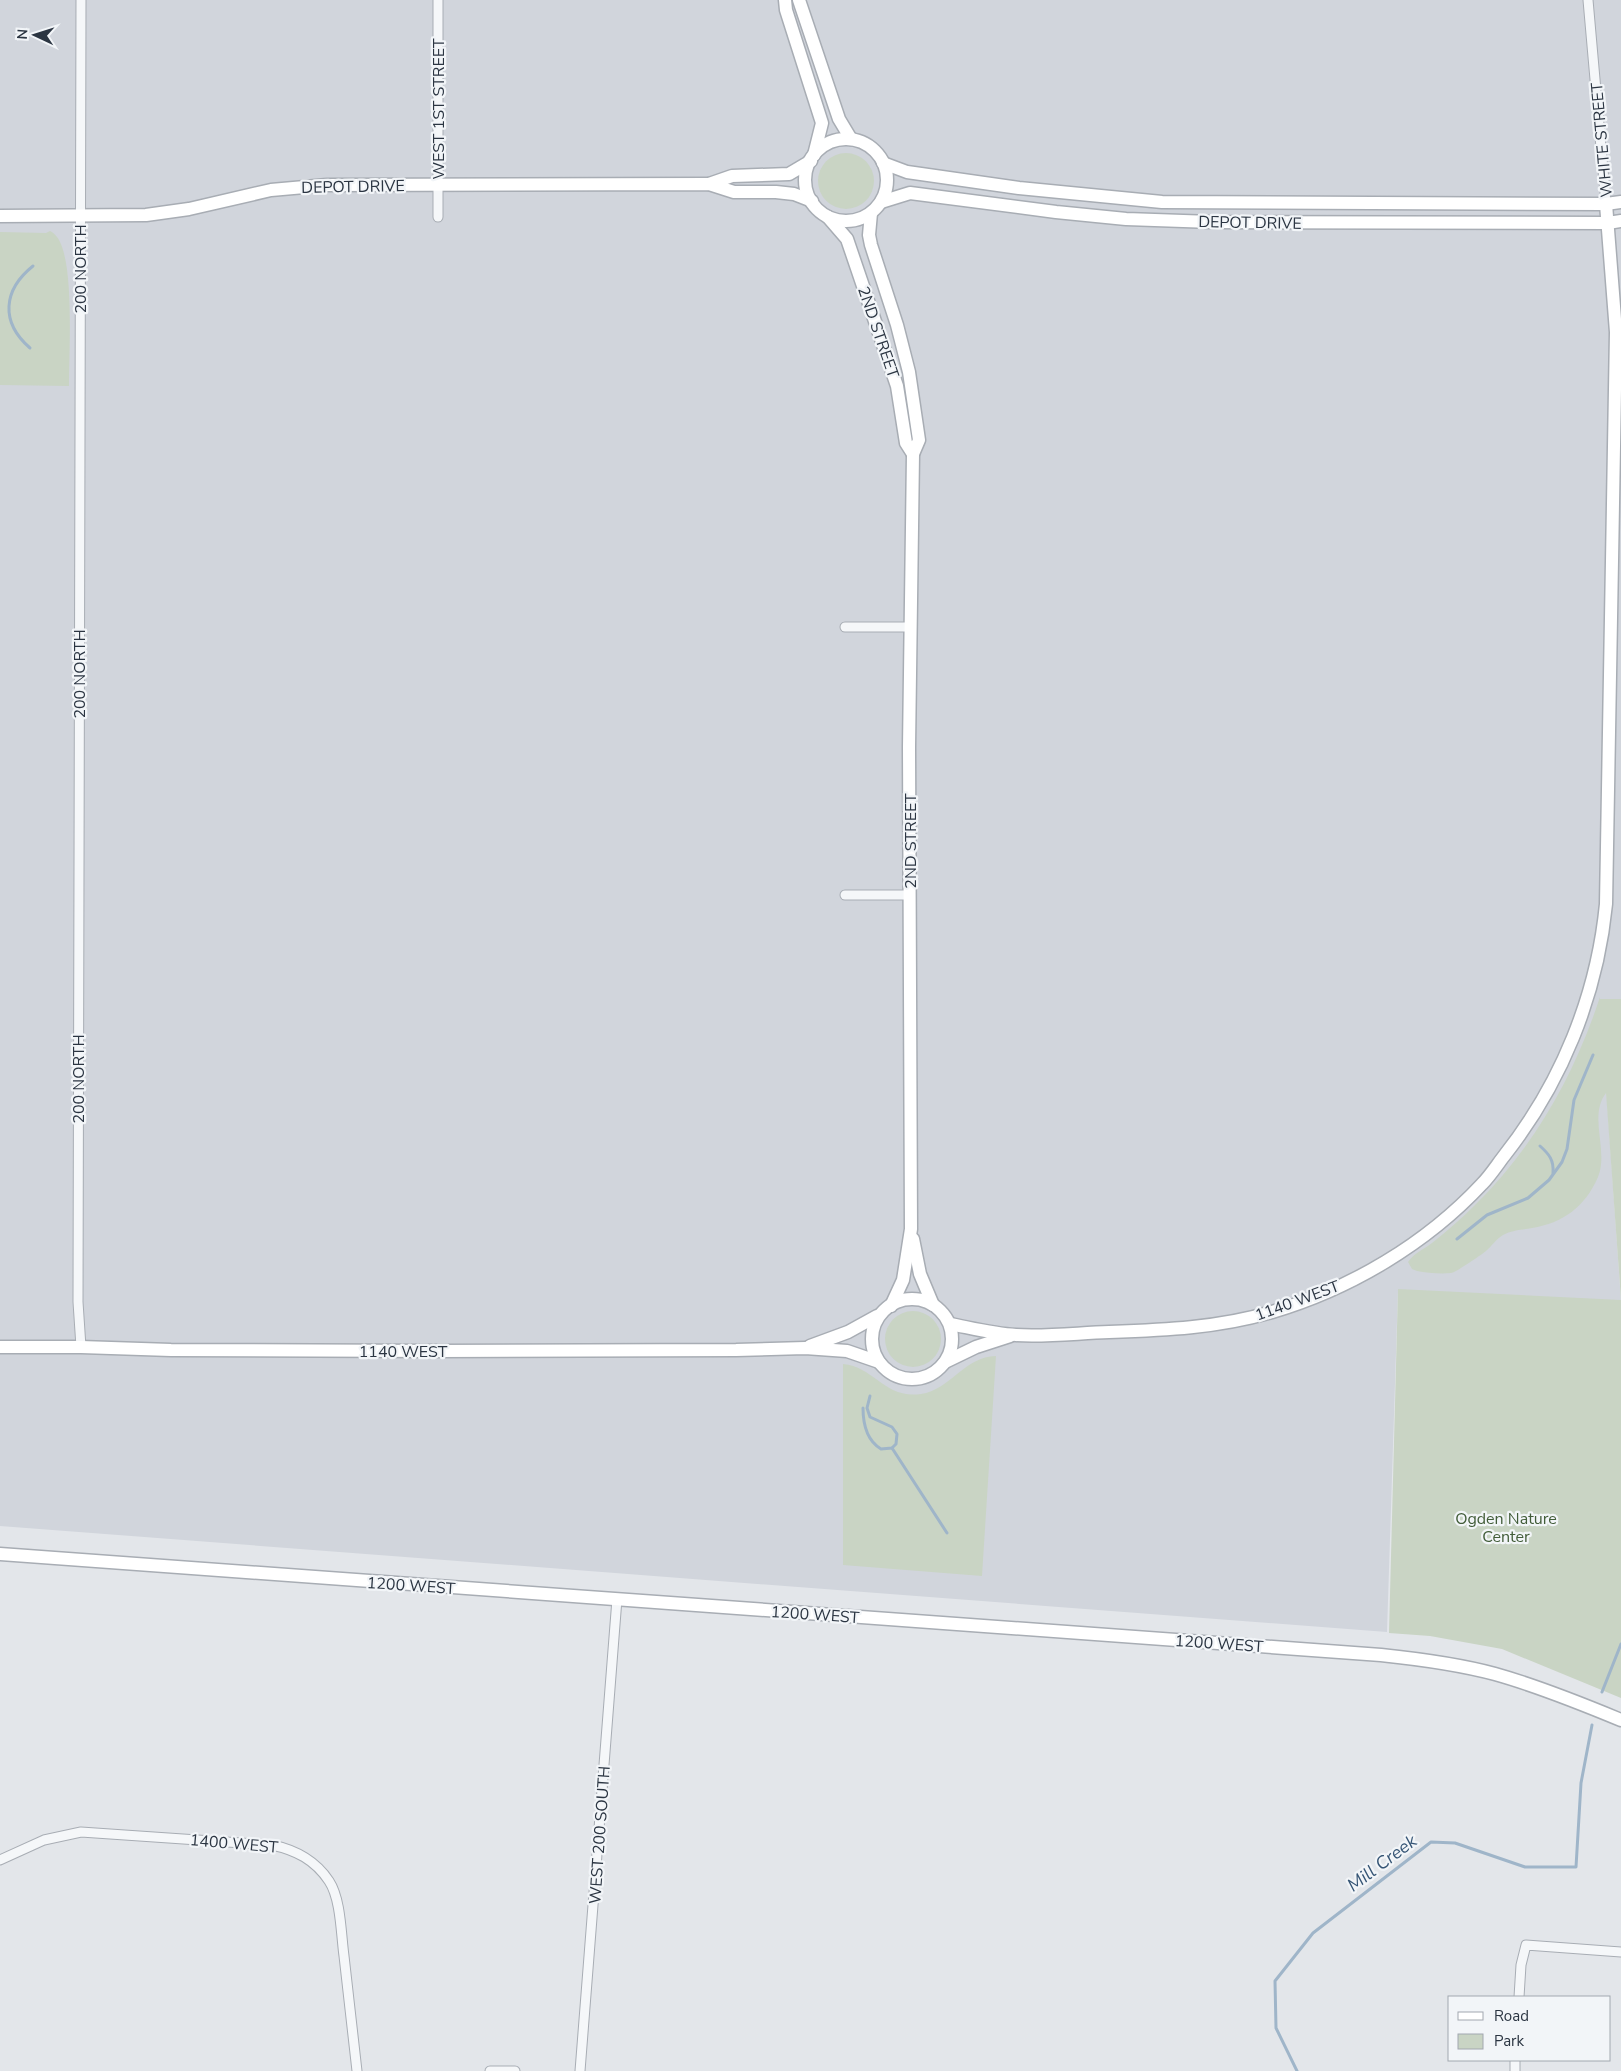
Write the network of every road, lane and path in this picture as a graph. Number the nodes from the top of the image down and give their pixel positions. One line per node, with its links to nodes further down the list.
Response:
1 (81, 0): 17 (street, 200 NORTH)
2 (438, 0): 10 (street, WEST 1ST STREET)
3 (785, 0): 7 (street)
4 (799, 0): 6 (street)
5 (1588, 0): 14 (street, WHITE STREET)
6 (851, 139): 7 (street); 8 (street)
7 (812, 158): 9 (street, DEPOT DRIVE); 11 (street)
8 (884, 163): 12 (street); 14 (street, DEPOT DRIVE)
9 (709, 184): 10 (street, DEPOT DRIVE); 11 (street, DEPOT DRIVE)
10 (438, 185): 17 (street, DEPOT DRIVE); 18 (street, WEST 1ST STREET)
11 (812, 201): 19 (street)
12 (881, 202): 15 (street); 20 (street, DEPOT DRIVE)
13 (1621, 202): 14 (street, DEPOT DRIVE)
14 (1606, 204): 20 (street, WHITE STREET)
15 (872, 212): 19 (street); 21 (street, 2ND STREET)
16 (0, 216): 17 (street, DEPOT DRIVE)
17 (80, 217): 34 (street, 200 NORTH)
18 (438, 217)
19 (827, 217): 21 (street, 2ND STREET)
20 (1615, 222): 26 (street, WHITE STREET)
21 (914, 454): 23 (street, 2ND STREET)
22 (845, 627): 23 (street)
23 (910, 627): 24 (street, 2ND STREET)
24 (910, 895): 25 (street); 27 (street, 2ND STREET)
25 (845, 896)
26 (1522, 1133): 32 (street, 1140 WEST)
27 (911, 1229): 28 (street, 2ND STREET); 29 (street, 2ND STREET)
28 (933, 1305): 29 (street); 31 (street)
29 (891, 1306): 30 (street)
30 (878, 1316): 35 (street, 1140 WEST); 36 (street)
31 (950, 1324): 32 (street, 1140 WEST); 37 (street)
32 (1015, 1335): 37 (street, 1140 WEST)
33 (0, 1347): 34 (street, 1140 WEST)
34 (81, 1347): 35 (street, 1140 WEST)
35 (805, 1348): 36 (street, 1140 WEST)
36 (879, 1362): 37 (street)
37 (945, 1362)
38 (0, 1554): 39 (street, 1200 WEST)
39 (617, 1599): 40 (street, 1200 WEST); 47 (street, WEST 200 SOUTH)
40 (1621, 1720)
41 (0, 1860): 44 (street, 1400 WEST)
42 (1621, 1952): 43 (street)
43 (1519, 1996)
44 (358, 2071)
45 (490, 2071): 46 (street)
46 (515, 2071)
47 (580, 2071)

